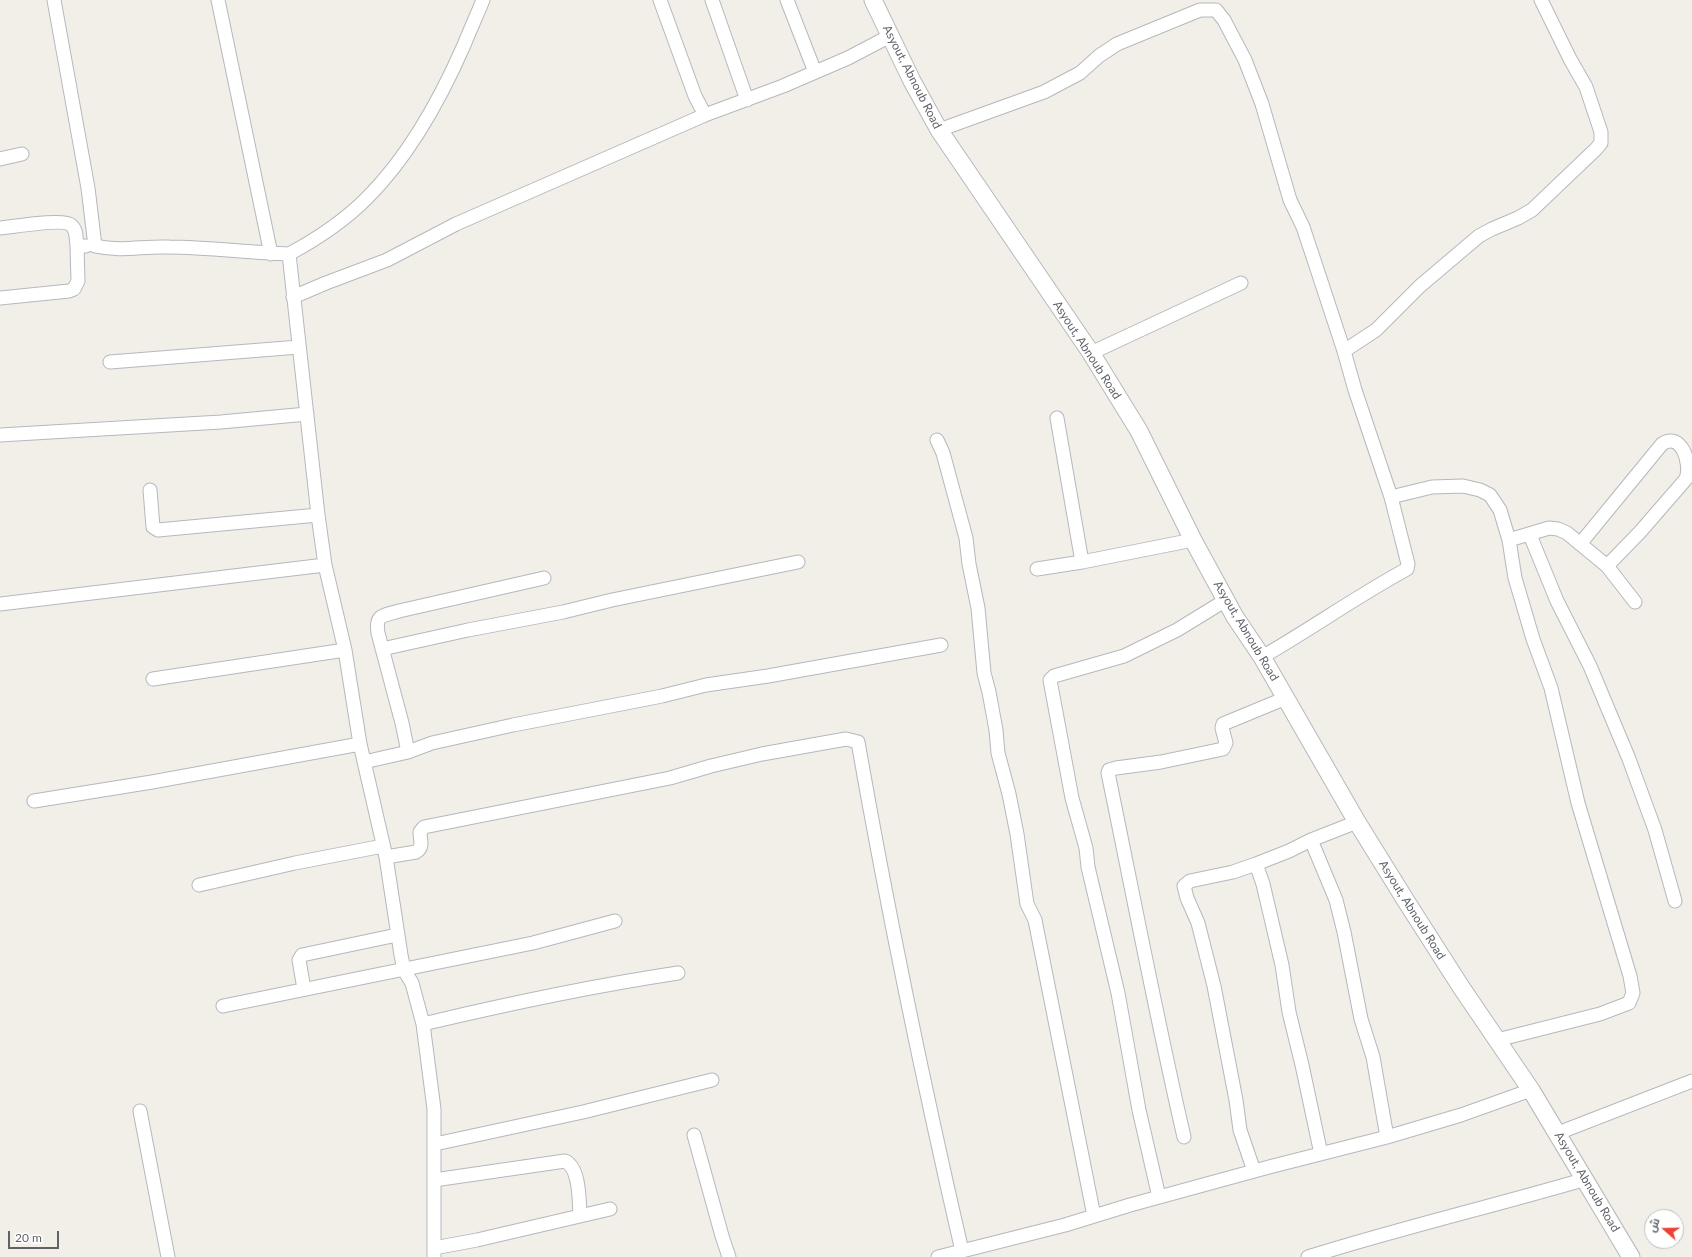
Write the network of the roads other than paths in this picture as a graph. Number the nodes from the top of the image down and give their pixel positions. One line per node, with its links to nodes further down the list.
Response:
1 (54, 0): 18 (street)
2 (218, 0): 19 (street)
3 (482, 0): 20 (street)
4 (660, 0): 12 (street)
5 (712, 0): 11 (street)
6 (787, 0): 10 (street)
7 (873, 0): 9 (street, Asyout, Abnoub Road)
8 (1541, 0): 25 (street)
9 (890, 36): 10 (street); 13 (street, Asyout, Abnoub Road)
10 (815, 72): 11 (street)
11 (747, 100): 12 (street)
12 (705, 115): 22 (street)
13 (939, 130): 25 (street); 26 (street, Asyout, Abnoub Road)
14 (22, 154): 15 (street)
15 (0, 159)
16 (0, 228): 17 (street)
17 (77, 246): 18 (street); 23 (street)
18 (95, 246): 19 (street)
19 (271, 254): 20 (street)
20 (289, 254): 22 (street)
21 (1241, 283): 26 (street)
22 (293, 297): 24 (street)
23 (0, 298)
24 (299, 347): 27 (street); 28 (street)
25 (1344, 351): 33 (street)
26 (1090, 353): 36 (street, Asyout, Abnoub Road)
27 (110, 362)
28 (307, 414): 30 (street); 34 (street)
29 (1057, 418): 40 (street)
30 (0, 436)
31 (937, 440): 88 (street)
32 (150, 490): 34 (street)
33 (1391, 497): 37 (street); 51 (street)
34 (318, 515): 41 (street)
35 (1530, 535): 37 (street); 38 (street); 63 (street)
36 (1194, 540): 40 (street); 45 (street, Asyout, Abnoub Road)
37 (1509, 540): 71 (street)
38 (1580, 544): 42 (street); 42 (street)
39 (798, 562): 49 (street)
40 (1082, 562): 43 (street)
41 (325, 565): 47 (street); 50 (street)
42 (1607, 566): 46 (street)
43 (1037, 569)
44 (544, 578): 49 (street)
45 (1226, 600): 51 (street, Asyout, Abnoub Road); 85 (street)
46 (1635, 602)
47 (0, 604)
48 (941, 645): 55 (street)
49 (382, 649): 55 (street)
50 (345, 650): 52 (street); 54 (street)
51 (1262, 657): 53 (street, Asyout, Abnoub Road)
52 (153, 679)
53 (1286, 698): 58 (street, Asyout, Abnoub Road); 78 (street)
54 (360, 744): 56 (street); 57 (street)
55 (408, 752): 56 (street)
56 (364, 762): 60 (street)
57 (34, 801)
58 (1357, 822): 59 (street); 71 (street, Asyout, Abnoub Road)
59 (1311, 840): 61 (street); 79 (street)
60 (385, 851): 62 (street); 65 (street); 89 (street)
61 (1256, 864): 81 (street); 82 (street)
62 (198, 885)
63 (1674, 901)
64 (615, 921): 66 (street)
65 (397, 935): 66 (street); 68 (street)
66 (404, 970): 68 (street); 70 (street)
67 (678, 973): 70 (street)
68 (304, 989): 69 (street)
69 (223, 1006)
70 (423, 1024): 80 (street)
71 (1497, 1040): 74 (street, Asyout, Abnoub Road)
72 (712, 1080): 80 (street)
73 (1692, 1081): 76 (street)
74 (1531, 1090): 76 (street, Asyout, Abnoub Road); 79 (street)
75 (140, 1111): 92 (street)
76 (1558, 1133): 83 (street, Asyout, Abnoub Road)
77 (694, 1135): 93 (street)
78 (1184, 1137)
79 (1387, 1137): 81 (street)
80 (435, 1144): 84 (street)
81 (1321, 1154): 82 (street)
82 (1254, 1171): 85 (street)
83 (1586, 1179): 91 (street); 95 (street, Asyout, Abnoub Road)
84 (434, 1180): 87 (street); 90 (street)
85 (1159, 1197): 88 (street)
86 (610, 1209): 87 (street)
87 (580, 1215): 90 (street)
88 (1094, 1216): 89 (street)
89 (962, 1251): 94 (street)
90 (434, 1252)
91 (1316, 1256)
92 (168, 1257)
93 (729, 1257)
94 (938, 1257)
95 (1631, 1257)

